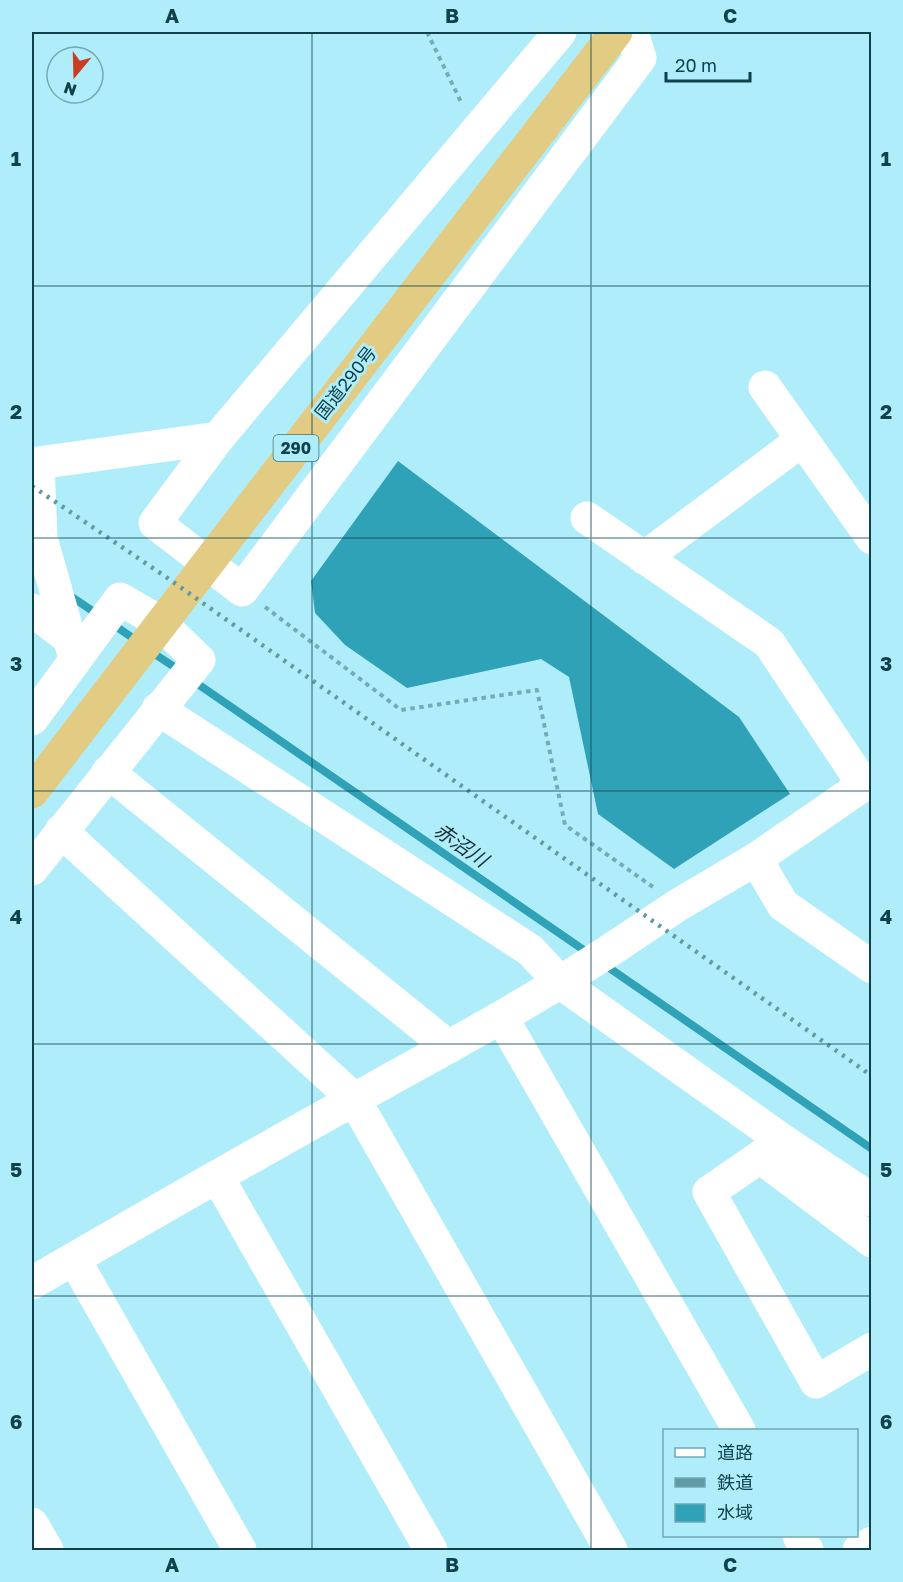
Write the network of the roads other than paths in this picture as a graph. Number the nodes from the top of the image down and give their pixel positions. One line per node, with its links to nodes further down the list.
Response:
1 (560, 32): 5 (street)
2 (616, 32): 16 (highway, 国道290号 / 290)
3 (632, 32): 5 (street)
4 (765, 387): 6 (street)
5 (218, 438): 11 (street)
6 (802, 440): 8 (street); 9 (street)
7 (587, 518): 9 (street)
8 (872, 538)
9 (644, 558): 15 (street)
10 (32, 610): 11 (street)
11 (72, 649): 12 (street); 13 (street)
12 (158, 709): 14 (street); 21 (street)
13 (32, 719)
14 (108, 772): 17 (street); 23 (street)
15 (867, 782): 18 (street)
16 (32, 792)
17 (61, 831): 19 (street); 24 (street)
18 (756, 859): 20 (street); 21 (street)
19 (32, 869)
20 (872, 967)
21 (561, 983): 22 (street); 25 (street)
22 (502, 1018): 23 (street); 32 (street)
23 (449, 1047): 24 (street)
24 (354, 1099): 26 (street); 39 (street)
25 (771, 1148): 27 (street); 28 (street); 31 (street)
26 (218, 1178): 29 (street); 38 (street)
27 (872, 1200)
28 (872, 1240)
29 (74, 1259): 30 (street); 37 (street)
30 (32, 1283)
31 (872, 1349)
32 (738, 1429)
33 (32, 1524): 36 (street)
34 (800, 1537): 40 (street)
35 (872, 1543): 41 (street)
36 (47, 1551)
37 (240, 1551)
38 (430, 1551)
39 (611, 1551)
40 (807, 1551)
41 (859, 1551)

